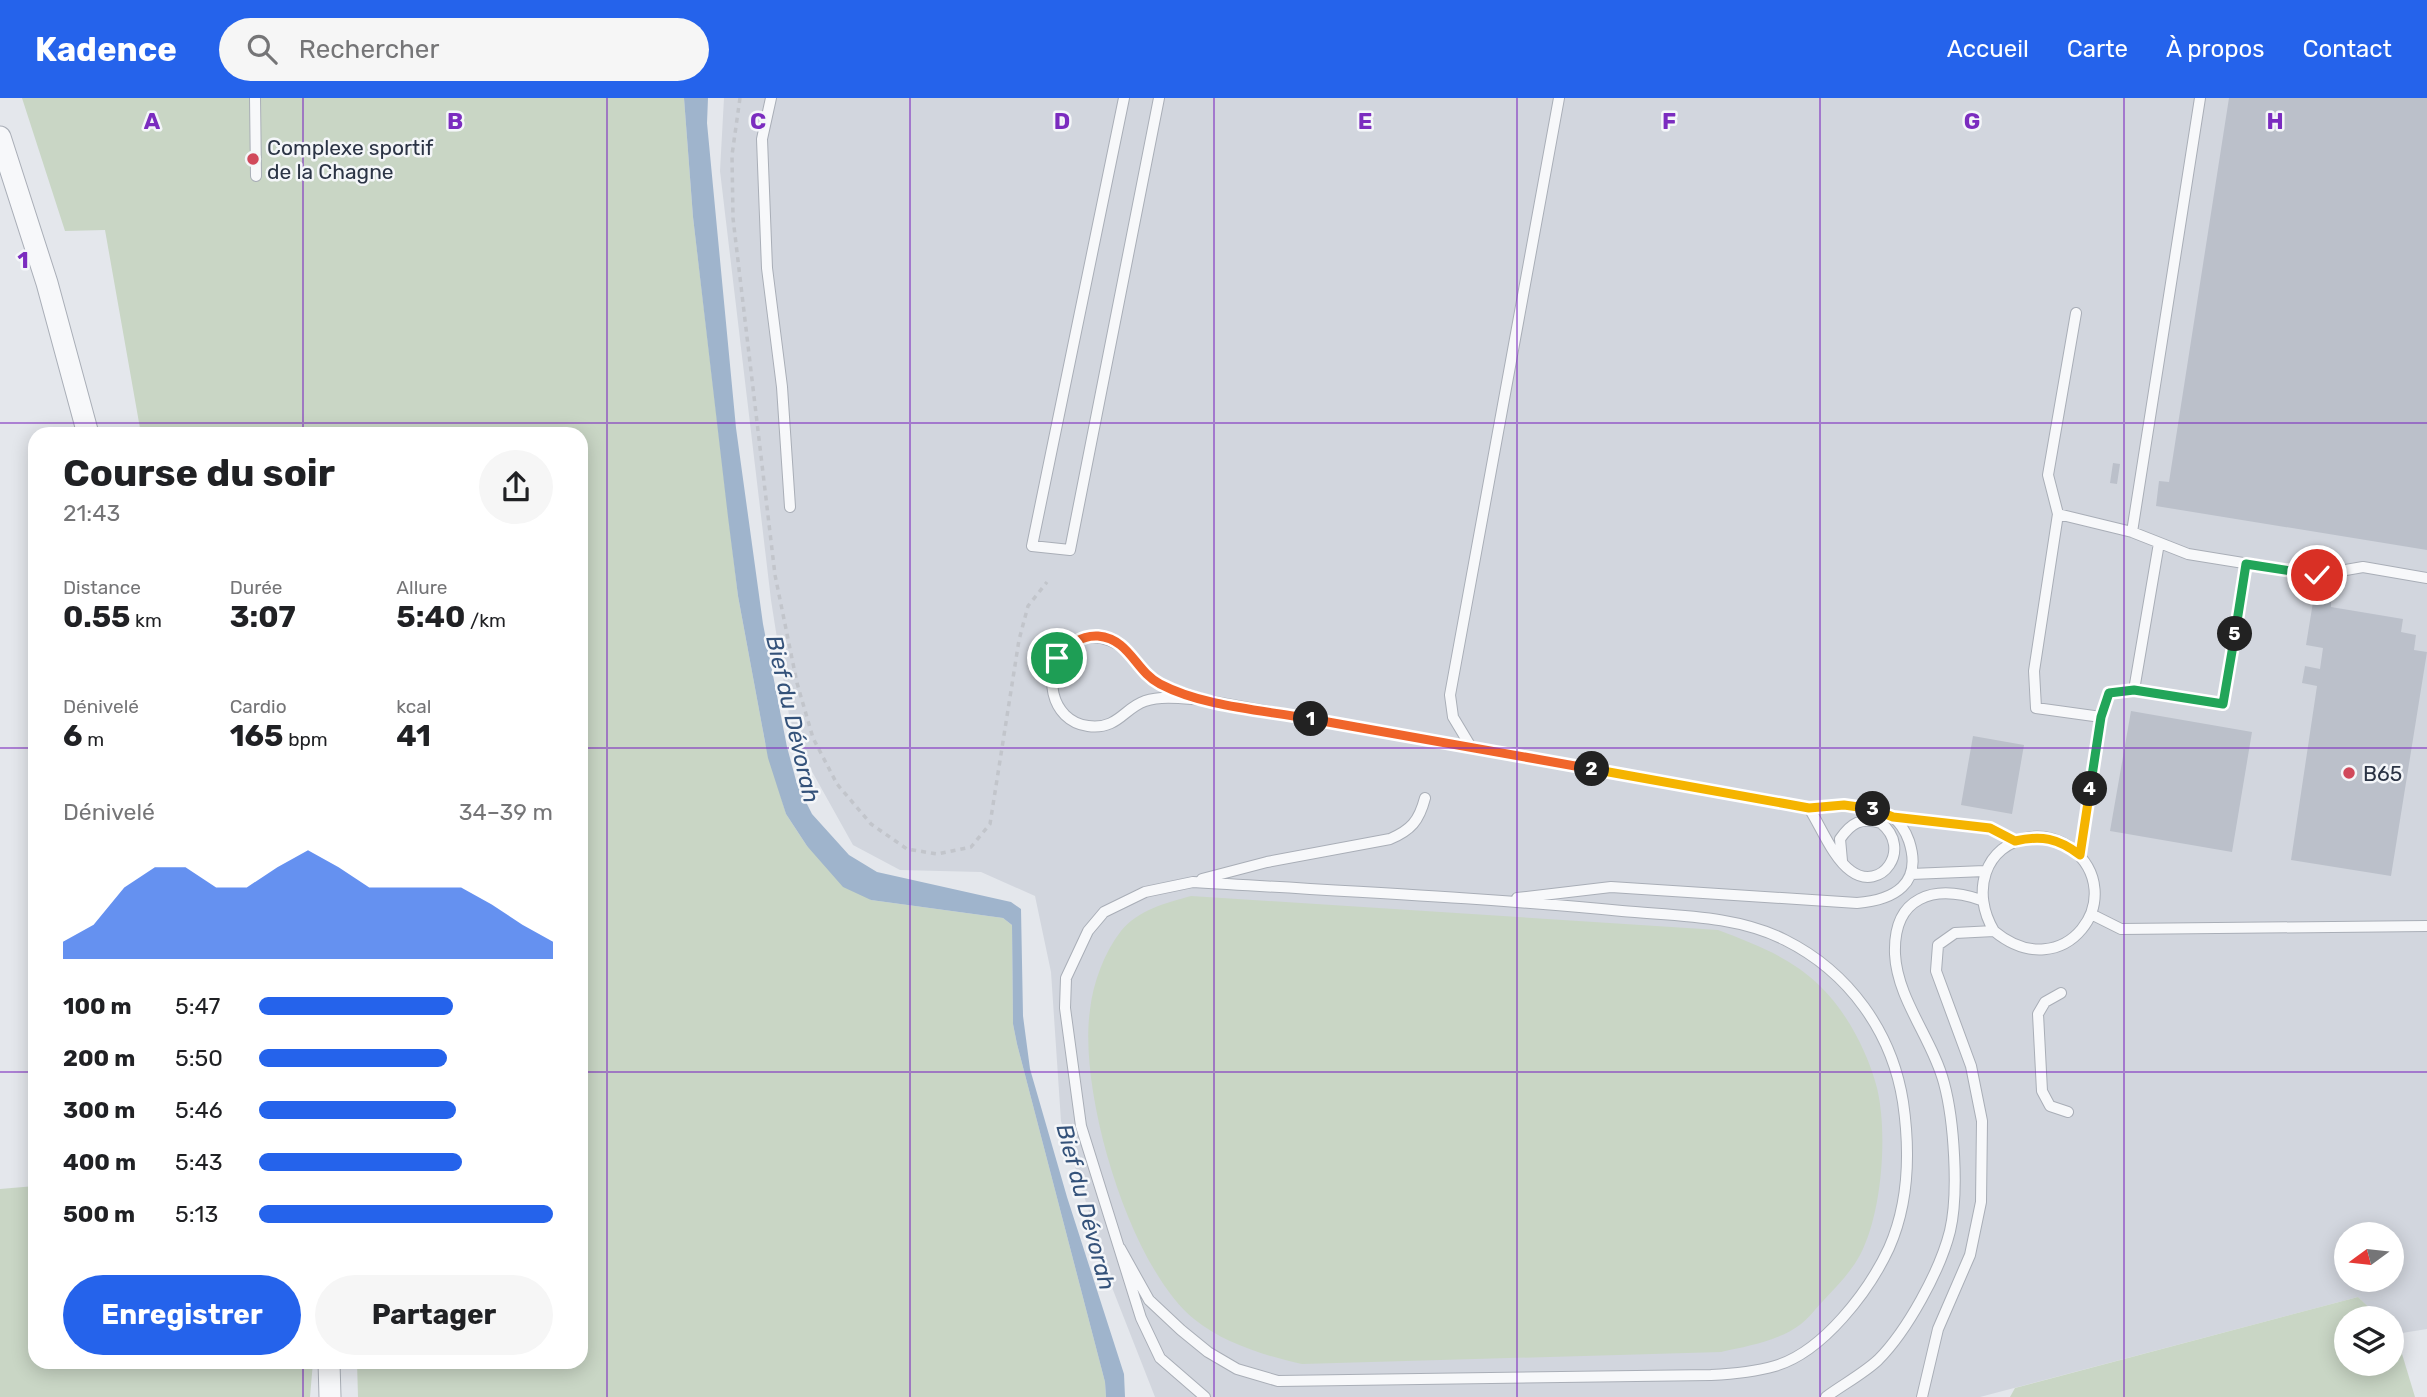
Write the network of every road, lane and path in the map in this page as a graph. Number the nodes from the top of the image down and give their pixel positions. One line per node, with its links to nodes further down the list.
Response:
1 (255, 98): 9 (lane)
2 (740, 98): 18 (path)
3 (771, 98): 12 (lane)
4 (1124, 98): 5 (lane)
5 (1159, 98)
6 (1559, 98): 22 (lane)
7 (2200, 98): 14 (lane)
8 (0, 136): 11 (street)
9 (256, 176)
10 (2076, 313): 13 (lane)
11 (86, 427)
12 (790, 507)
13 (2057, 514): 14 (lane); 21 (lane)
14 (2132, 533): 15 (lane)
15 (2159, 543): 16 (lane); 19 (lane)
16 (2246, 564): 17 (lane); 19 (lane)
17 (2427, 578)
18 (1047, 582)
19 (2134, 690): 21 (lane)
20 (1205, 700): 20 (lane); 22 (lane)
21 (2101, 717): 27 (lane)
22 (1471, 747): 24 (lane)
23 (1425, 798): 31 (lane)
24 (1809, 808): 25 (lane); 28 (lane)
25 (1893, 817): 26 (lane); 30 (lane)
26 (2015, 841): 27 (lane); 29 (lane)
27 (2080, 855): 34 (lane)
28 (1842, 861): 28 (lane)
29 (1985, 871): 30 (lane); 32 (lane)
30 (1911, 874): 33 (lane)
31 (1193, 882): 33 (lane); 39 (lane)
32 (1981, 900): 36 (lane); 43 (lane)
33 (1488, 901): 39 (lane)
34 (2091, 914): 35 (lane); 36 (lane)
35 (2427, 926)
36 (1994, 931): 44 (lane)
37 (2060, 993): 38 (lane)
38 (2068, 1112)
39 (1120, 1248): 42 (lane)
40 (329, 1369): 41 (street)
41 (330, 1397)
42 (1205, 1397)
43 (1826, 1397)
44 (1922, 1397)

